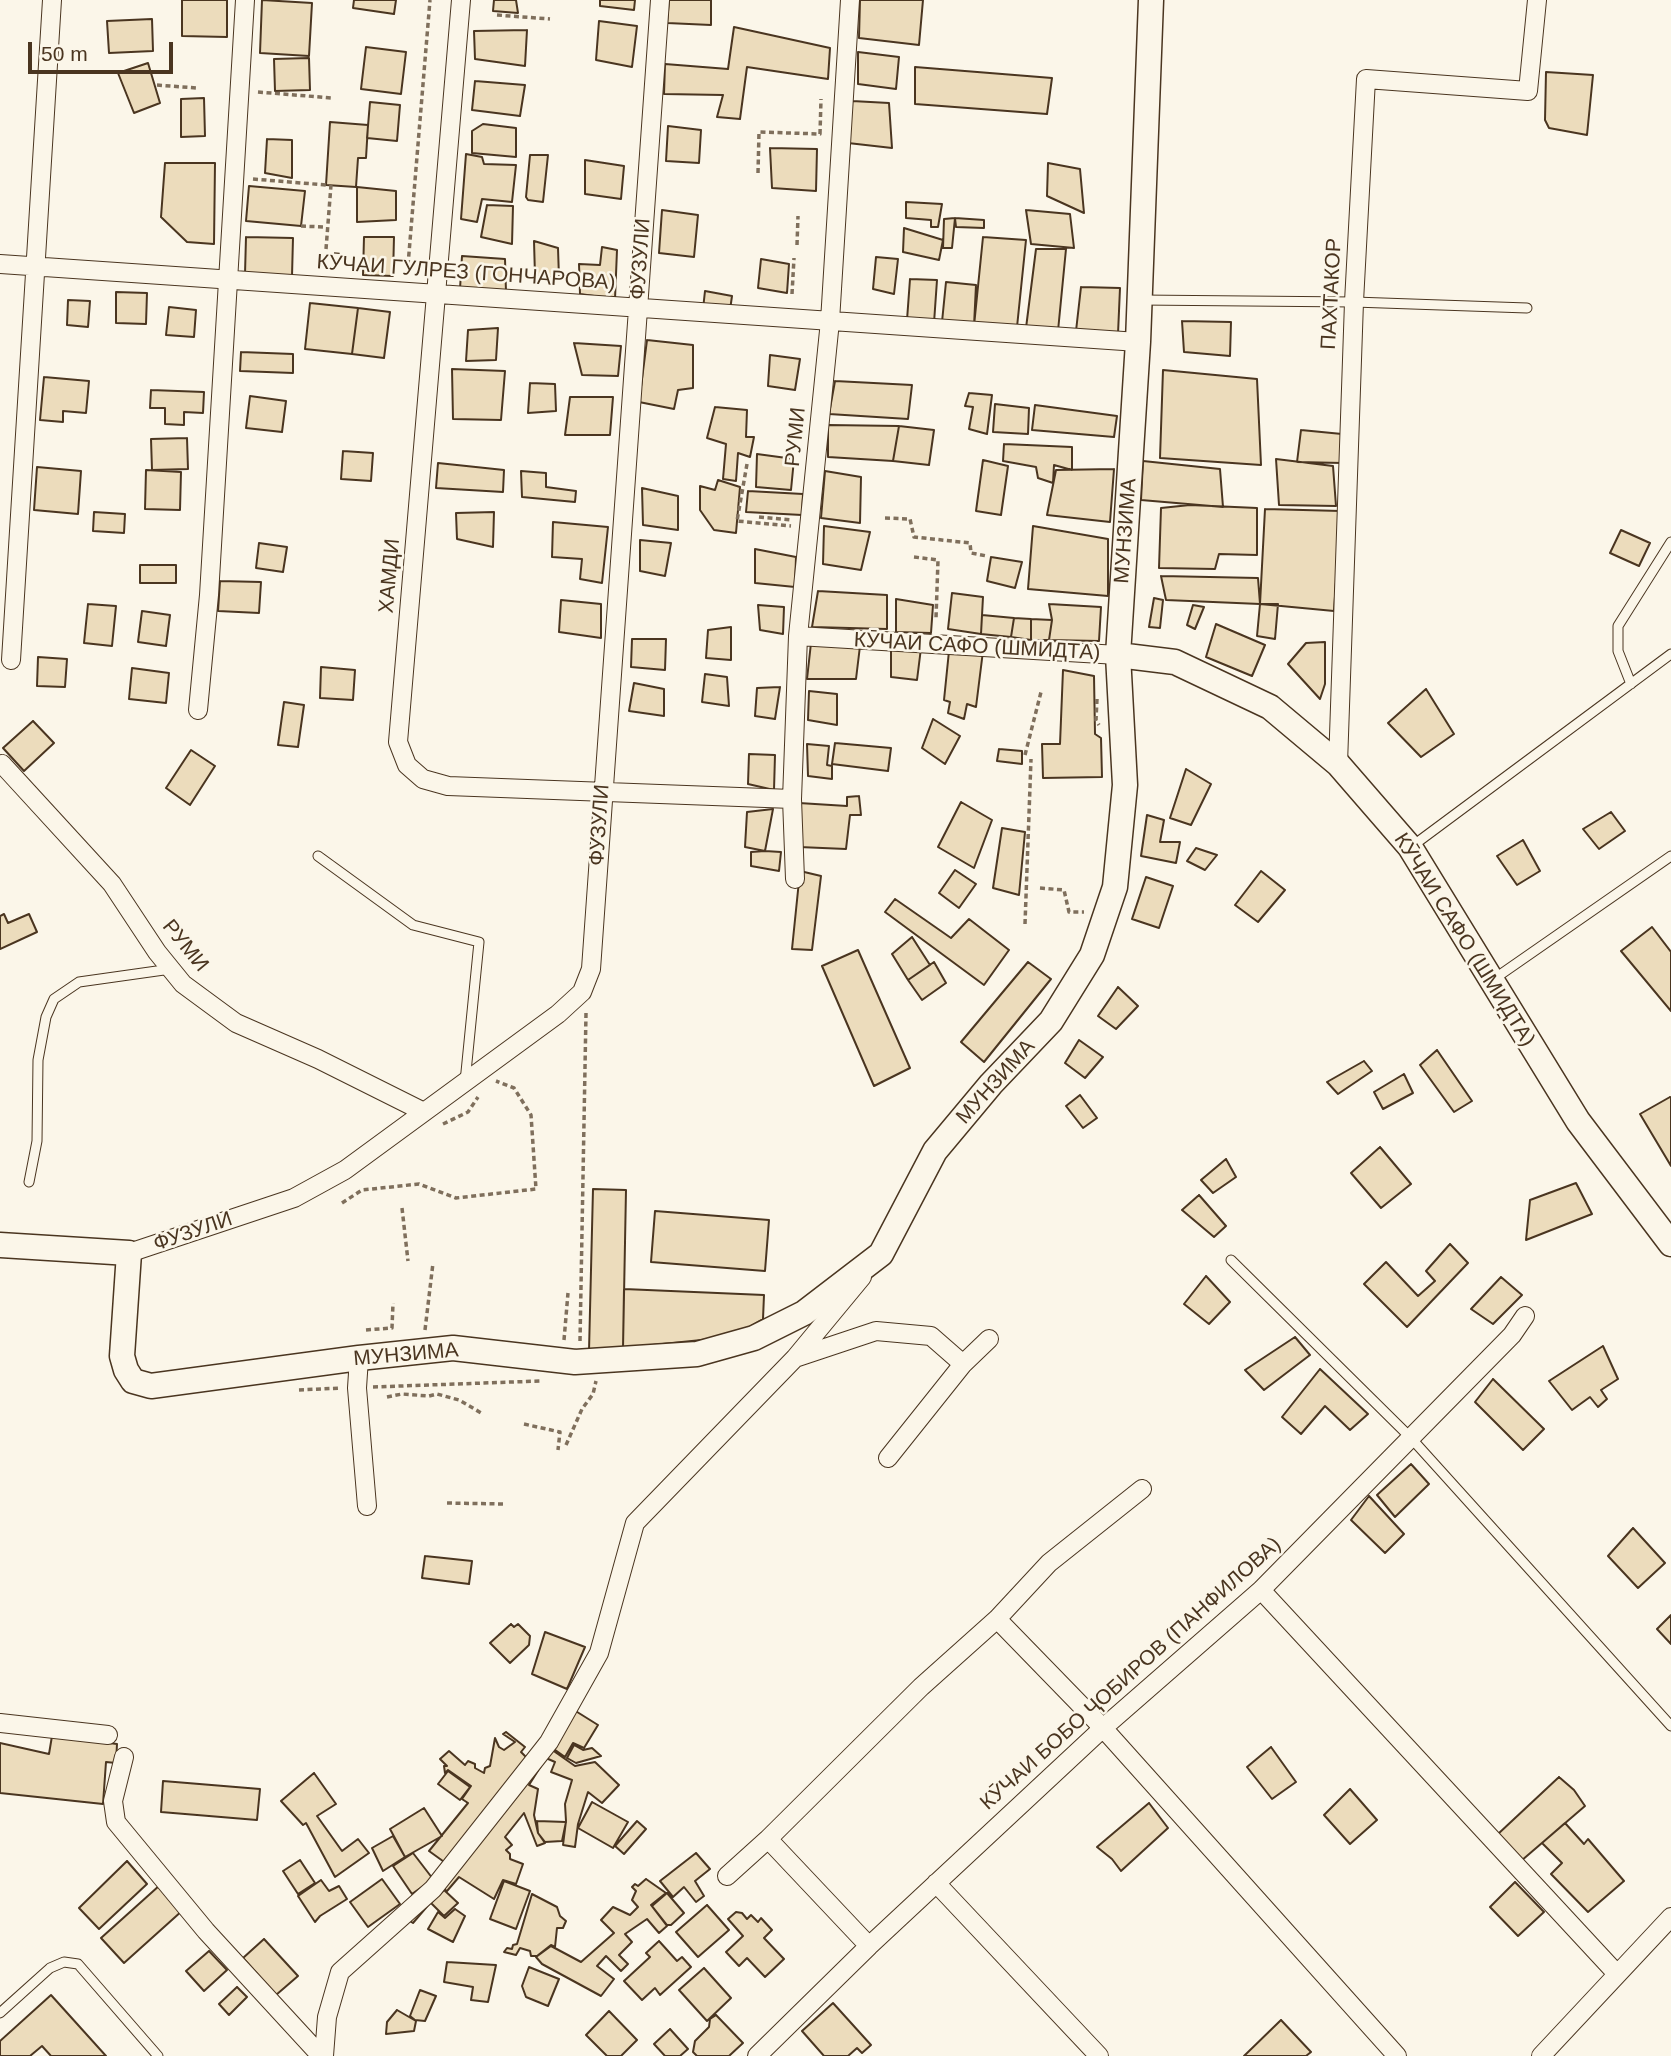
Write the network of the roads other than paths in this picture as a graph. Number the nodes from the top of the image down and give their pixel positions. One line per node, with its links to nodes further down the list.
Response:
1 (52, 0): 9 (street)
2 (245, 0): 10 (street)
3 (461, 0): 11 (street, ХАМДИ)
4 (660, 0): 14 (street, ФУЗУЛИ)
5 (850, 0): 16 (street, РУМИ)
6 (1151, 0): 12 (street, МУНЗИМА)
7 (1537, 0): 13 (street, ПАХТАКОР)
8 (0, 264): 9 (street, КӮЧАИ ГУЛРЕЗ (ГОНЧАРОВА))
9 (35, 266): 10 (street, КӮЧАИ ГУЛРЕЗ (ГОНЧАРОВА)); 22 (street)
10 (228, 279): 11 (street, КӮЧАИ ГУЛРЕЗ (ГОНЧАРОВА)); 24 (street)
11 (437, 294): 14 (street, КӮЧАИ ГУЛРЕЗ (ГОНЧАРОВА)); 27 (street, ХАМДИ)
12 (1139, 300): 13 (lane); 17 (street, МУНЗИМА)
13 (1354, 302): 15 (lane); 25 (street, ПАХТАКОР)
14 (638, 307): 16 (street, КӮЧАИ ГУЛРЕЗ (ГОНЧАРОВА)); 27 (street, ФУЗУЛИ)
15 (1527, 309)
16 (830, 321): 17 (street, КӮЧАИ ГУЛРЕЗ (ГОНЧАРОВА)); 19 (street, РУМИ)
17 (1138, 342): 21 (street, МУНЗИМА)
18 (1671, 542): 23 (lane)
19 (799, 636): 21 (street, КӮЧАИ САФО (ШМИДТА)); 28 (street, РУМИ)
20 (1671, 654): 23 (lane)
21 (1118, 655): 25 (street, КӮЧАИ САФО (ШМИДТА)); 41 (street, МУНЗИМА)
22 (11, 660)
23 (1631, 684): 29 (lane)
24 (198, 710)
25 (1338, 764): 29 (street, КӮЧАИ САФО (ШМИДТА))
26 (0, 765): 33 (street, РУМИ)
27 (602, 792): 28 (street, ХАМДИ); 35 (street, ФУЗУЛИ)
28 (792, 799): 32 (street, РУМИ)
29 (1410, 848): 34 (street, КӮЧАИ САФО (ШМИДТА))
30 (318, 856): 35 (lane)
31 (1671, 856): 34 (lane)
32 (795, 879)
33 (171, 969): 36 (street, РУМИ); 37 (lane)
34 (1491, 982): 38 (street, КӮЧАИ САФО (ШМИДТА))
35 (465, 1082): 36 (street, ФУЗУЛИ)
36 (424, 1112): 40 (street, ФУЗУЛИ)
37 (29, 1182)
38 (1671, 1244)
39 (0, 1245): 40 (street, ФУЗУЛИ)
40 (129, 1253): 45 (street, МУНЗИМА)
41 (881, 1254): 45 (street, МУНЗИМА); 46 (street)
42 (1231, 1260): 48 (lane)
43 (1525, 1316): 48 (street, КӮЧАИ БОБО ҶОБИРОВ (ПАНФИЛОВА))
44 (989, 1339): 47 (street)
45 (359, 1358): 51 (street)
46 (795, 1358): 47 (street); 68 (street)
47 (963, 1364): 49 (street)
48 (1411, 1438): 52 (street, КӮЧАИ БОБО ҶОБИРОВ (ПАНФИЛОВА)); 55 (lane)
49 (888, 1458)
50 (1142, 1489): 53 (street)
51 (367, 1506)
52 (1261, 1590): 56 (street, КӮЧАИ БОБО ҶОБИРОВ (ПАНФИЛОВА)); 64 (street)
53 (997, 1619): 56 (street); 59 (street)
54 (0, 1723): 57 (street)
55 (1671, 1726)
56 (1103, 1728): 61 (street, КӮЧАИ БОБО ҶОБИРОВ (ПАНФИЛОВА)); 70 (street)
57 (108, 1735)
58 (124, 1757): 68 (street)
59 (768, 1839): 60 (street); 63 (street)
60 (727, 1876)
61 (936, 1883): 63 (street, КӮЧАИ БОБО ҶОБИРОВ (ПАНФИЛОВА)); 66 (street)
62 (1671, 1917): 64 (street)
63 (869, 1946): 69 (street, КӮЧАИ БОБО ҶОБИРОВ (ПАНФИЛОВА))
64 (1617, 1974): 71 (street)
65 (0, 2013): 67 (lane)
66 (1096, 2055)
67 (158, 2056)
68 (322, 2056)
69 (757, 2056)
70 (1397, 2056)
71 (1541, 2056)

